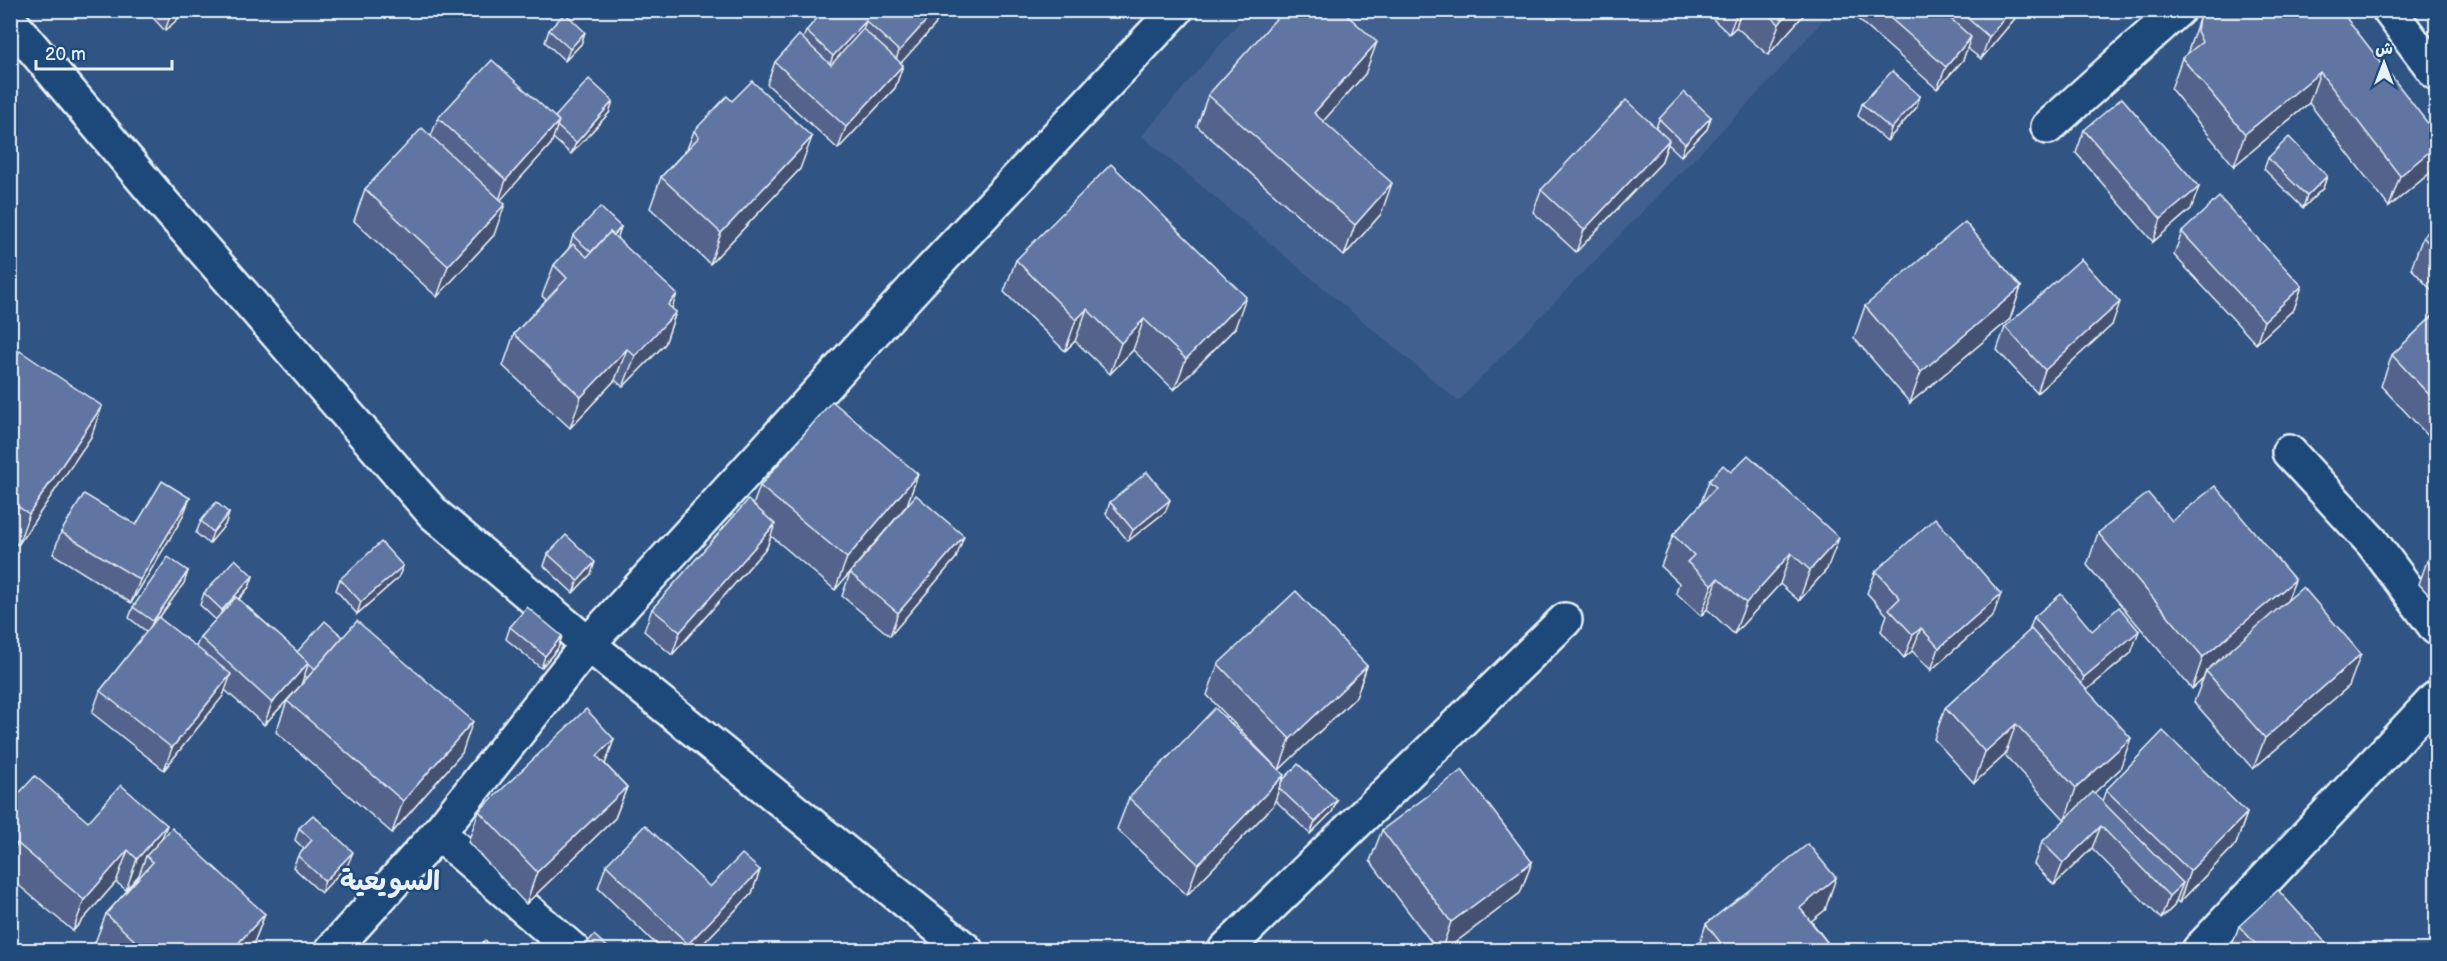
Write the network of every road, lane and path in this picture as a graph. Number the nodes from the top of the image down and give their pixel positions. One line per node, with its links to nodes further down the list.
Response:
1 (1176, 10): 10 (main road)
2 (2178, 10): 6 (main road)
3 (2389, 10): 5 (main road)
4 (10, 21): 10 (main road)
5 (2436, 72)
6 (2048, 127)
7 (2289, 452): 9 (main road)
8 (1565, 620): 16 (main road)
9 (2436, 628)
10 (588, 644): 12 (main road); 15 (main road)
11 (2436, 698): 17 (main road)
12 (438, 833): 13 (main road); 14 (main road)
13 (332, 951)
14 (573, 951)
15 (966, 951)
16 (1226, 951)
17 (2199, 951)

